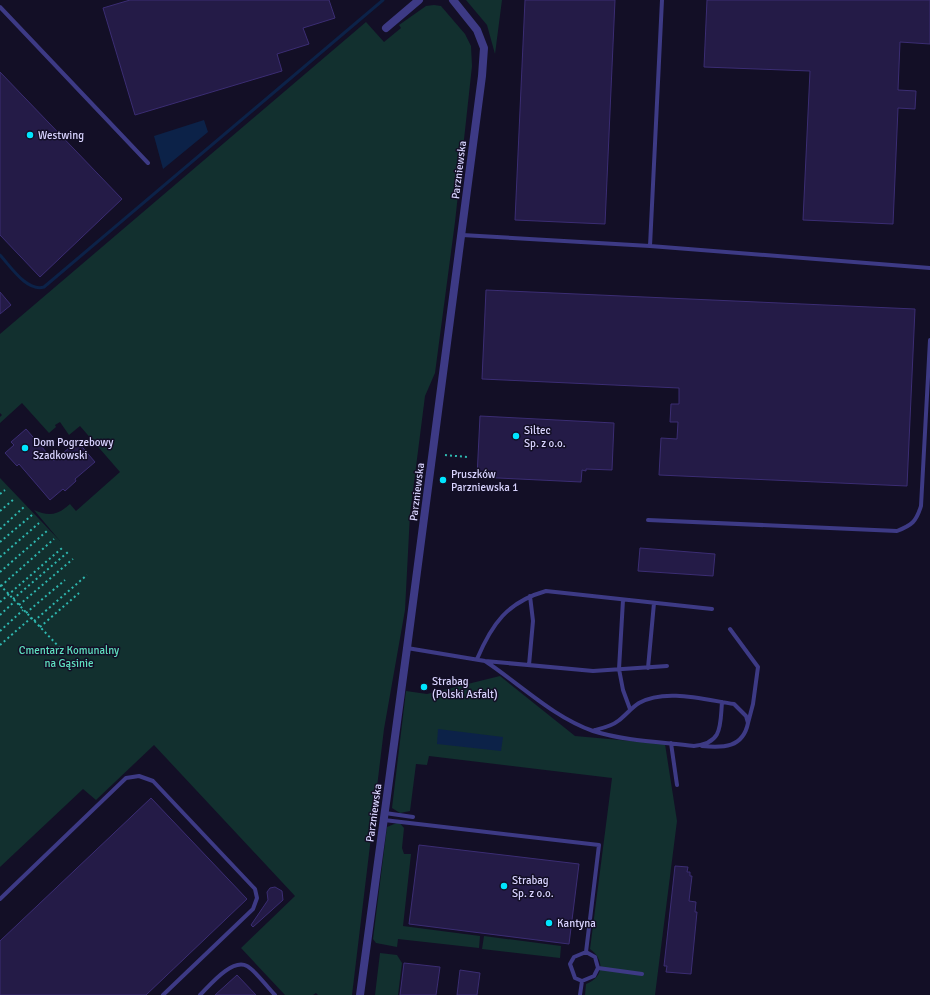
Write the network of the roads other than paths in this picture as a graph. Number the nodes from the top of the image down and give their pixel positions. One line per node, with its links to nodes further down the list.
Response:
1 (419, 0): 5 (street)
2 (453, 0): 7 (street, Parzniewska)
3 (662, 0): 8 (lane)
4 (0, 7): 6 (lane)
5 (386, 28)
6 (148, 163)
7 (462, 234): 8 (lane); 17 (street, Parzniewska)
8 (650, 246): 9 (lane)
9 (930, 268)
10 (930, 340): 11 (lane)
11 (648, 520)
12 (530, 596): 13 (lane); 18 (lane); 20 (lane)
13 (623, 600): 14 (lane); 23 (lane)
14 (654, 603): 15 (lane); 22 (lane)
15 (712, 608)
16 (730, 629): 26 (lane)
17 (408, 648): 18 (lane); 31 (street, Parzniewska)
18 (478, 659): 19 (lane)
19 (485, 661): 20 (lane); 27 (lane)
20 (529, 665): 23 (lane)
21 (668, 666): 22 (lane)
22 (648, 668): 23 (lane)
23 (619, 670): 25 (lane)
24 (722, 702): 25 (lane); 26 (lane); 29 (lane)
25 (630, 709): 27 (lane)
26 (748, 723): 29 (lane)
27 (593, 730): 28 (lane)
28 (671, 743): 29 (lane); 30 (lane)
29 (694, 746)
30 (677, 785)
31 (384, 816): 32 (lane); 34 (lane); 41 (street, Parzniewska)
32 (413, 817)
33 (0, 899): 38 (lane)
34 (586, 952): 35 (lane); 37 (lane)
35 (598, 968): 36 (lane); 37 (lane)
36 (642, 974)
37 (582, 981): 42 (lane)
38 (162, 995)
39 (200, 995): 40 (lane)
40 (275, 995)
41 (360, 995)
42 (580, 995)

